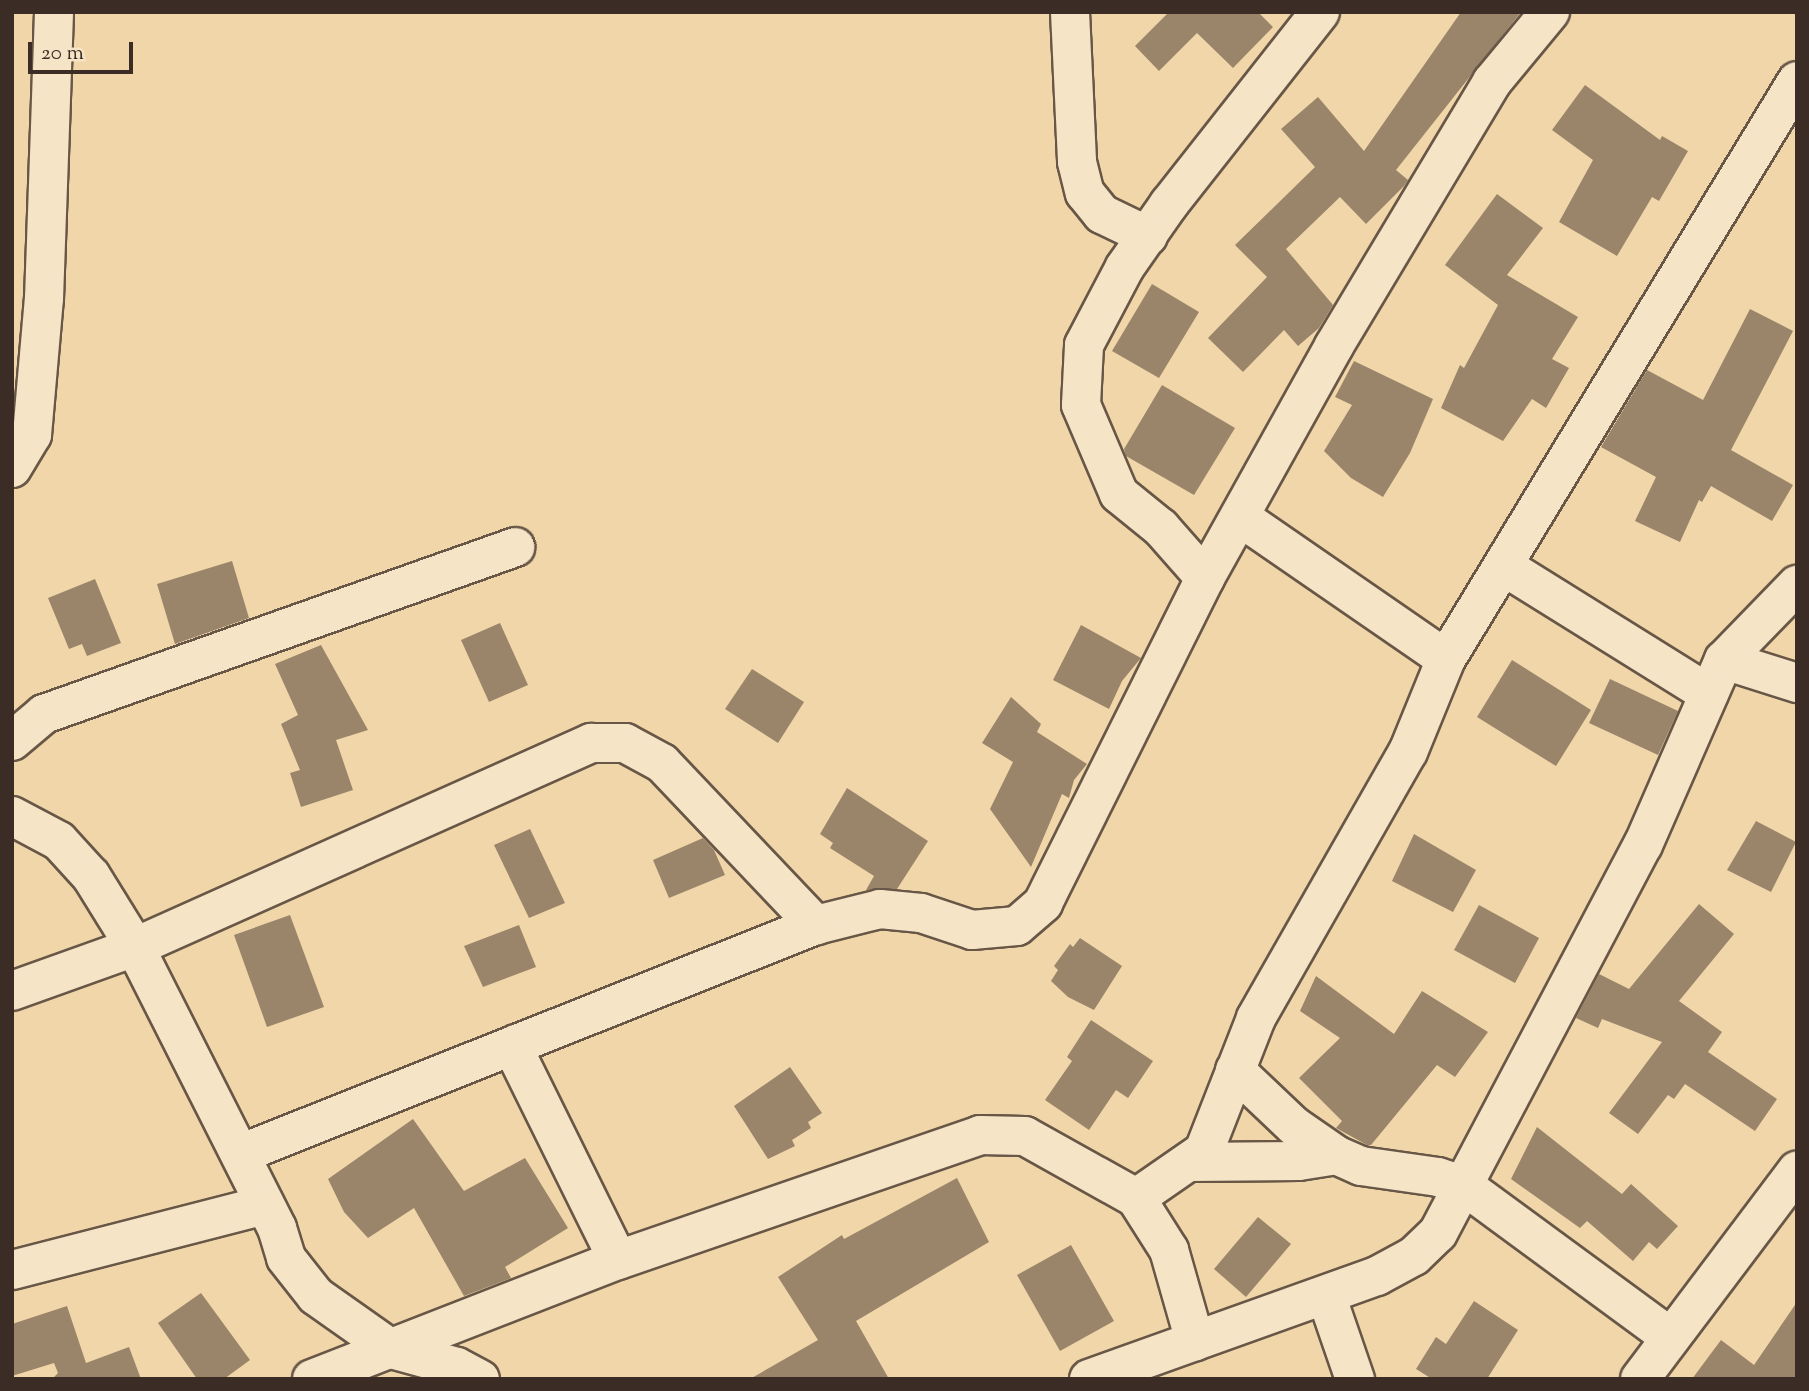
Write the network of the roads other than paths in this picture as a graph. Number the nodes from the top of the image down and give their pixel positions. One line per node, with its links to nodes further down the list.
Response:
1 (54, 12): 7 (street)
2 (1070, 12): 6 (street)
3 (1320, 12): 6 (street)
4 (1550, 12): 8 (street)
5 (1797, 82): 10 (street)
6 (1148, 236): 11 (street)
7 (12, 468)
8 (1240, 517): 11 (street); 13 (street)
9 (515, 547): 16 (street)
10 (1505, 567): 13 (street); 14 (street)
11 (1205, 578): 18 (street)
12 (1797, 585): 14 (street)
13 (1446, 659): 22 (street)
14 (1716, 677): 15 (street); 27 (street)
15 (1797, 683)
16 (12, 741)
17 (12, 816): 19 (street)
18 (816, 925): 19 (street); 21 (street)
19 (135, 947): 20 (street); 23 (street)
20 (12, 991)
21 (516, 1044): 23 (street); 30 (street)
22 (1235, 1070): 24 (street); 25 (street)
23 (240, 1154): 29 (street)
24 (1336, 1155): 25 (street); 27 (street)
25 (1190, 1162): 28 (street)
26 (1797, 1171): 33 (street)
27 (1463, 1185): 32 (street); 33 (street)
28 (1136, 1198): 30 (street); 34 (street)
29 (265, 1205): 31 (street); 35 (street)
30 (618, 1260): 35 (street)
31 (12, 1270)
32 (1326, 1295): 34 (street); 39 (street)
33 (1670, 1338): 40 (street)
34 (1195, 1341): 38 (street)
35 (391, 1349): 36 (street); 37 (street)
36 (312, 1379)
37 (480, 1379)
38 (1089, 1379)
39 (1355, 1379)
40 (1640, 1379)

